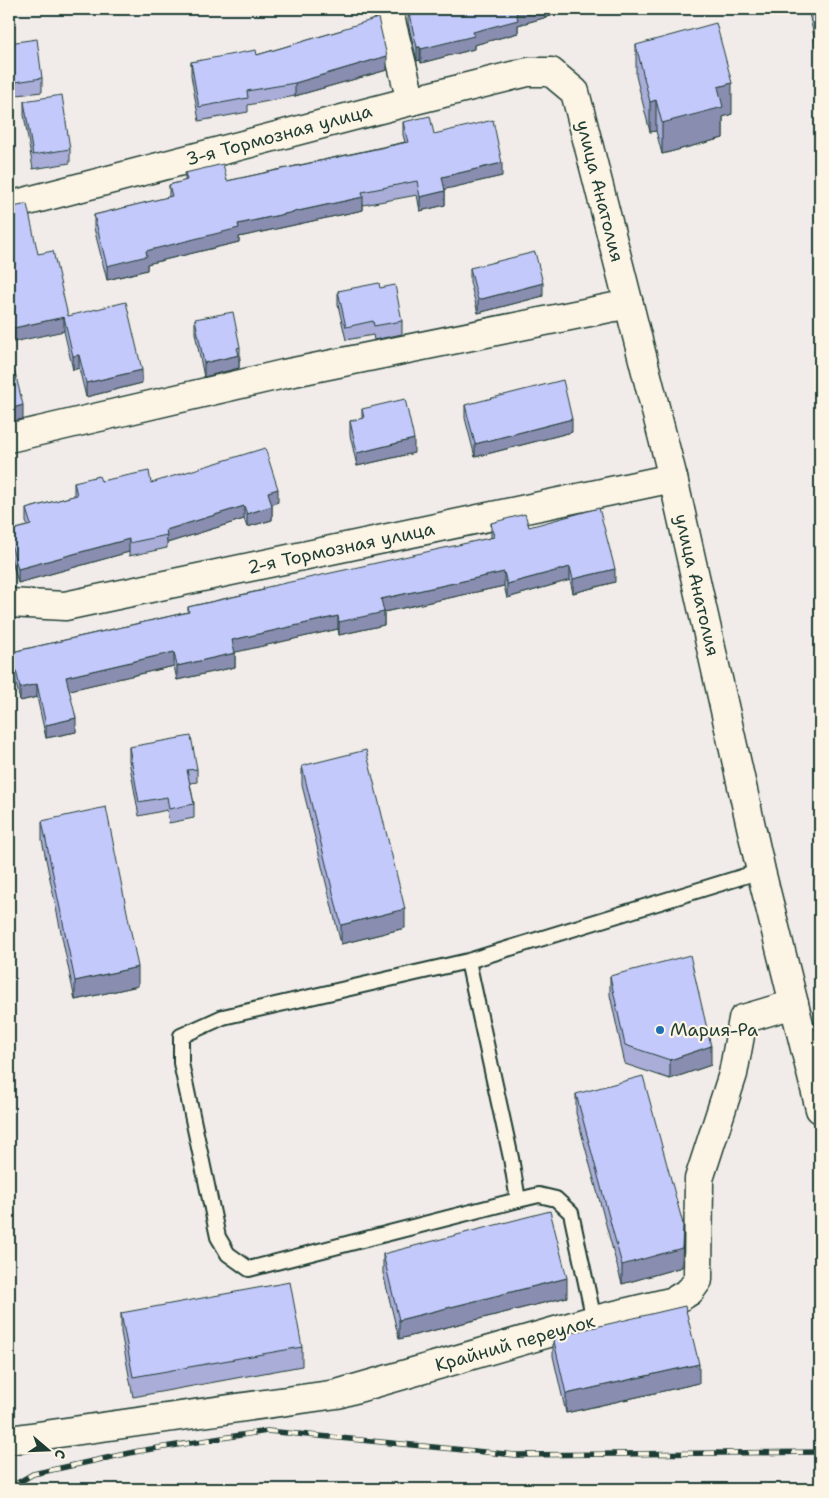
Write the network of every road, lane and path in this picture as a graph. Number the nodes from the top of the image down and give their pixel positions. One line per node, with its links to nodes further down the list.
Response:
1 (388, 9): 3 (street)
2 (551, 72): 3 (street, 3-я Тормозная улица); 5 (street, улица Анатолия)
3 (411, 101): 4 (street, 3-я Тормозная улица)
4 (9, 206)
5 (629, 304): 6 (street); 7 (street, улица Анатолия)
6 (9, 438)
7 (672, 478): 8 (street, 2-я Тормозная улица); 9 (street, улица Анатолия)
8 (9, 603)
9 (761, 871): 10 (lane); 11 (street, улица Анатолия)
10 (468, 961): 13 (lane); 13 (lane)
11 (794, 1004): 12 (street, улица Анатолия); 14 (street, Крайний переулок)
12 (820, 1108)
13 (518, 1200): 14 (lane)
14 (594, 1320): 15 (street, Крайний переулок)
15 (9, 1440)

